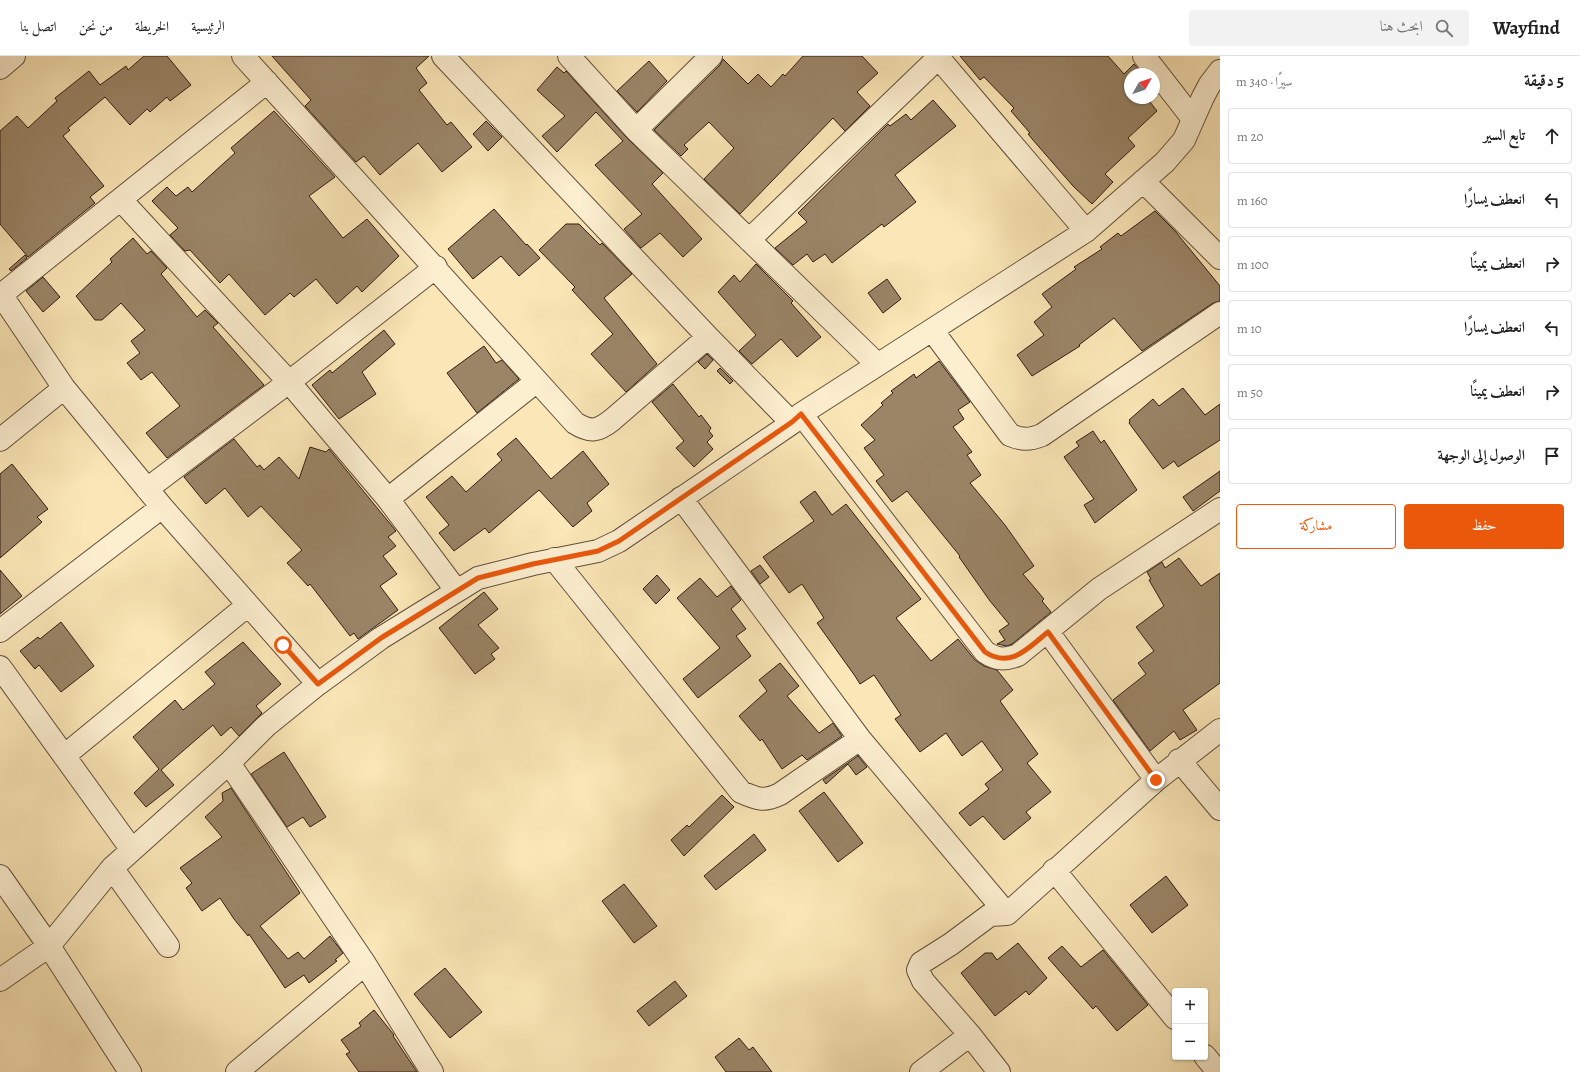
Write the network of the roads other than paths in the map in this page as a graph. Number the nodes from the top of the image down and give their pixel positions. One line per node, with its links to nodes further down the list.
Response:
1 (14, 56): 8 (street)
2 (243, 56): 10 (street)
3 (443, 56): 22 (street)
4 (569, 56): 12 (street)
5 (711, 56): 12 (street)
6 (1144, 56): 11 (street)
7 (938, 57): 15 (street); 16 (street)
8 (0, 68)
9 (1220, 71): 11 (street)
10 (267, 82): 14 (street); 18 (street)
11 (1193, 119): 13 (street)
12 (636, 130): 16 (street)
13 (1143, 181): 15 (street); 17 (street)
14 (121, 200): 19 (street); 25 (street)
15 (1086, 231): 21 (street)
16 (749, 240): 23 (street)
17 (1220, 258)
18 (436, 267): 24 (street); 25 (street)
19 (1, 294): 26 (street)
20 (1220, 312): 21 (street)
21 (932, 330): 23 (street)
22 (708, 337): 24 (street); 27 (street)
23 (877, 364): 27 (street)
24 (537, 381): 31 (street)
25 (289, 382): 29 (street); 31 (street)
26 (64, 388): 28 (street); 29 (street)
27 (797, 418): 30 (street); 38 (street)
28 (0, 440)
29 (147, 489): 32 (street)
30 (681, 498): 34 (street); 42 (street)
31 (388, 499): 35 (street)
32 (162, 507): 36 (street); 37 (street)
33 (1220, 509): 38 (street)
34 (554, 559): 35 (street); 42 (street)
35 (456, 590): 40 (street)
36 (248, 605): 40 (street); 43 (street)
37 (0, 631)
38 (1048, 632): 46 (street)
39 (0, 666): 43 (street)
40 (318, 684): 45 (street)
41 (1220, 730): 44 (street)
42 (860, 739): 52 (street)
43 (64, 756): 48 (street)
44 (1179, 760): 46 (street); 47 (street)
45 (229, 762): 48 (street); 55 (street)
46 (1156, 780): 50 (street)
47 (1220, 809)
48 (132, 850): 49 (street)
49 (112, 868): 53 (street); 54 (street)
50 (1054, 870): 52 (street); 57 (street)
51 (0, 876): 53 (street)
52 (1007, 914): 58 (street)
53 (49, 946): 56 (street); 60 (street)
54 (168, 946)
55 (365, 964): 61 (street); 62 (street)
56 (0, 980)
57 (1172, 1014)
58 (970, 1035): 63 (street); 64 (street)
59 (1208, 1060): 65 (street)
60 (130, 1072)
61 (237, 1072)
62 (432, 1072)
63 (921, 1072)
64 (999, 1072)
65 (1218, 1072)

